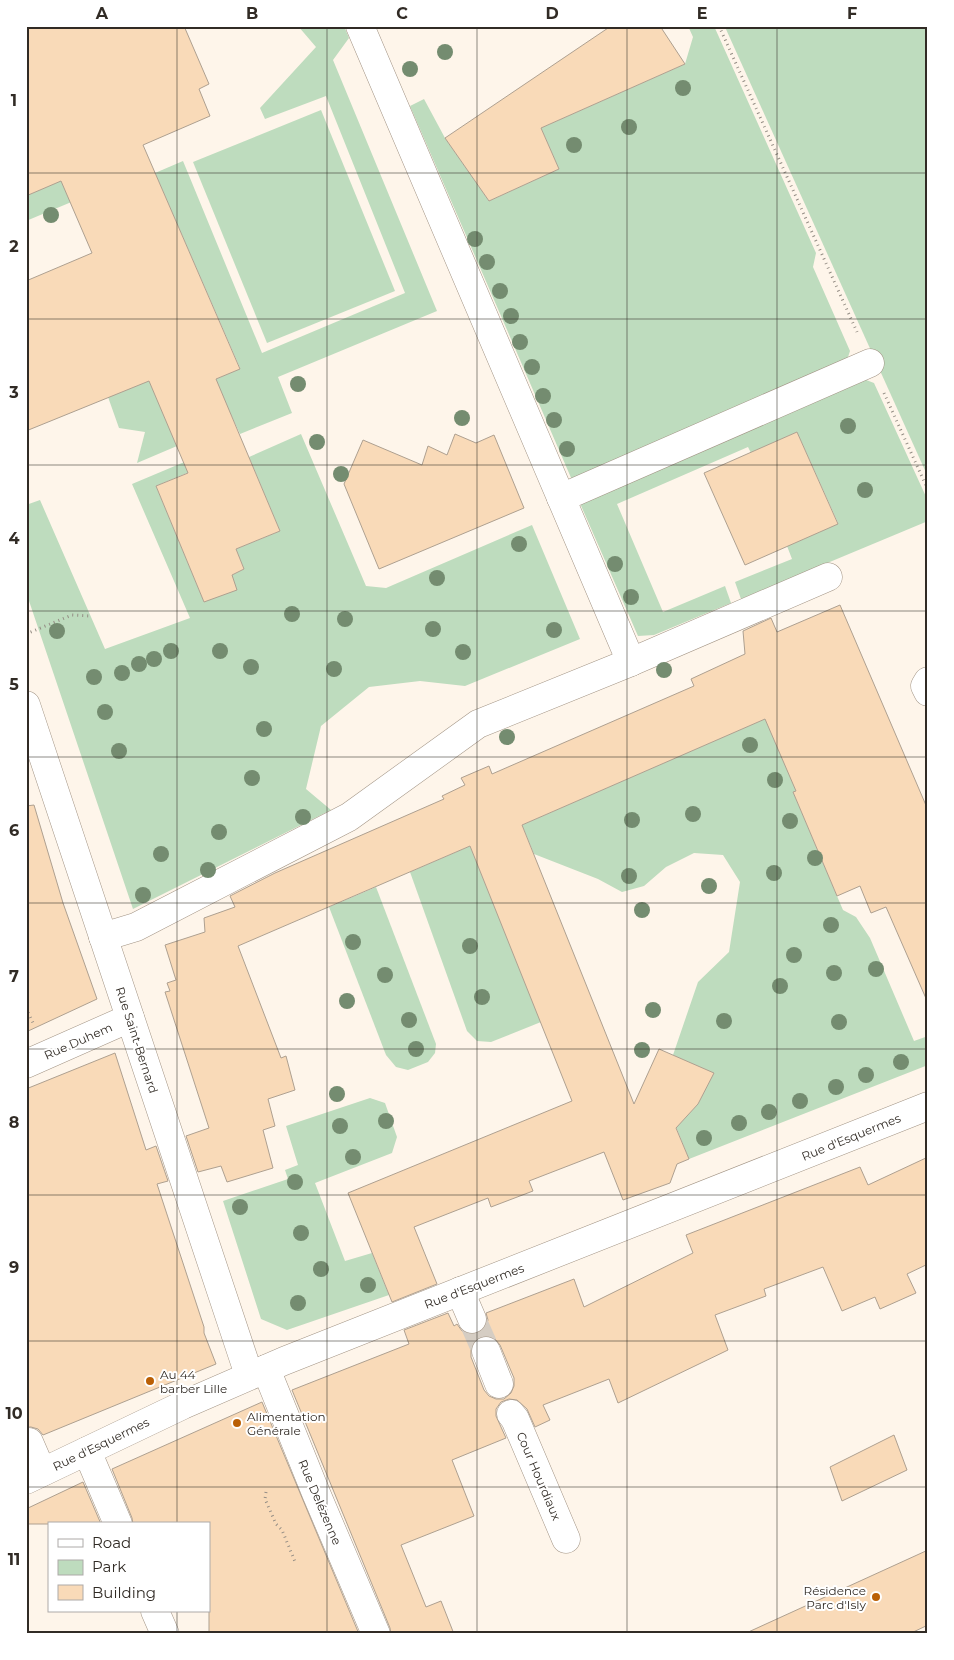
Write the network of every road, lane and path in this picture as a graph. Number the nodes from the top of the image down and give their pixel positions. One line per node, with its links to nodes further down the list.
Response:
1 (360, 26): 5 (street)
2 (719, 26): 3 (path)
3 (870, 363): 4 (path); 5 (street)
4 (928, 490)
5 (561, 498): 9 (street)
6 (828, 577): 9 (street)
7 (90, 616): 8 (path)
8 (26, 634)
9 (631, 662): 13 (street)
10 (928, 681): 11 (street)
11 (928, 692)
12 (26, 705): 13 (street, Rue Saint-Bernard)
13 (103, 937): 14 (street, Rue Saint-Bernard)
14 (130, 1018): 15 (street, Rue Duhem); 20 (street, Rue Saint-Bernard)
15 (26, 1064)
16 (928, 1106): 17 (street, Rue d'Esquermes)
17 (460, 1292): 18 (street); 20 (street, Rue d'Esquermes)
18 (472, 1319)
19 (486, 1351): 21 (street)
20 (258, 1372): 24 (street, Rue d'Esquermes); 32 (street, Rue Delézenne)
21 (499, 1384)
22 (511, 1414): 28 (street, Cour Hourdiaux)
23 (29, 1442): 25 (street)
24 (87, 1451): 25 (street, Rue d'Esquermes); 27 (street)
25 (34, 1476)
26 (266, 1492): 29 (path)
27 (117, 1522)
28 (566, 1539)
29 (296, 1564)
30 (156, 1612): 31 (street)
31 (165, 1634)
32 (376, 1634)

